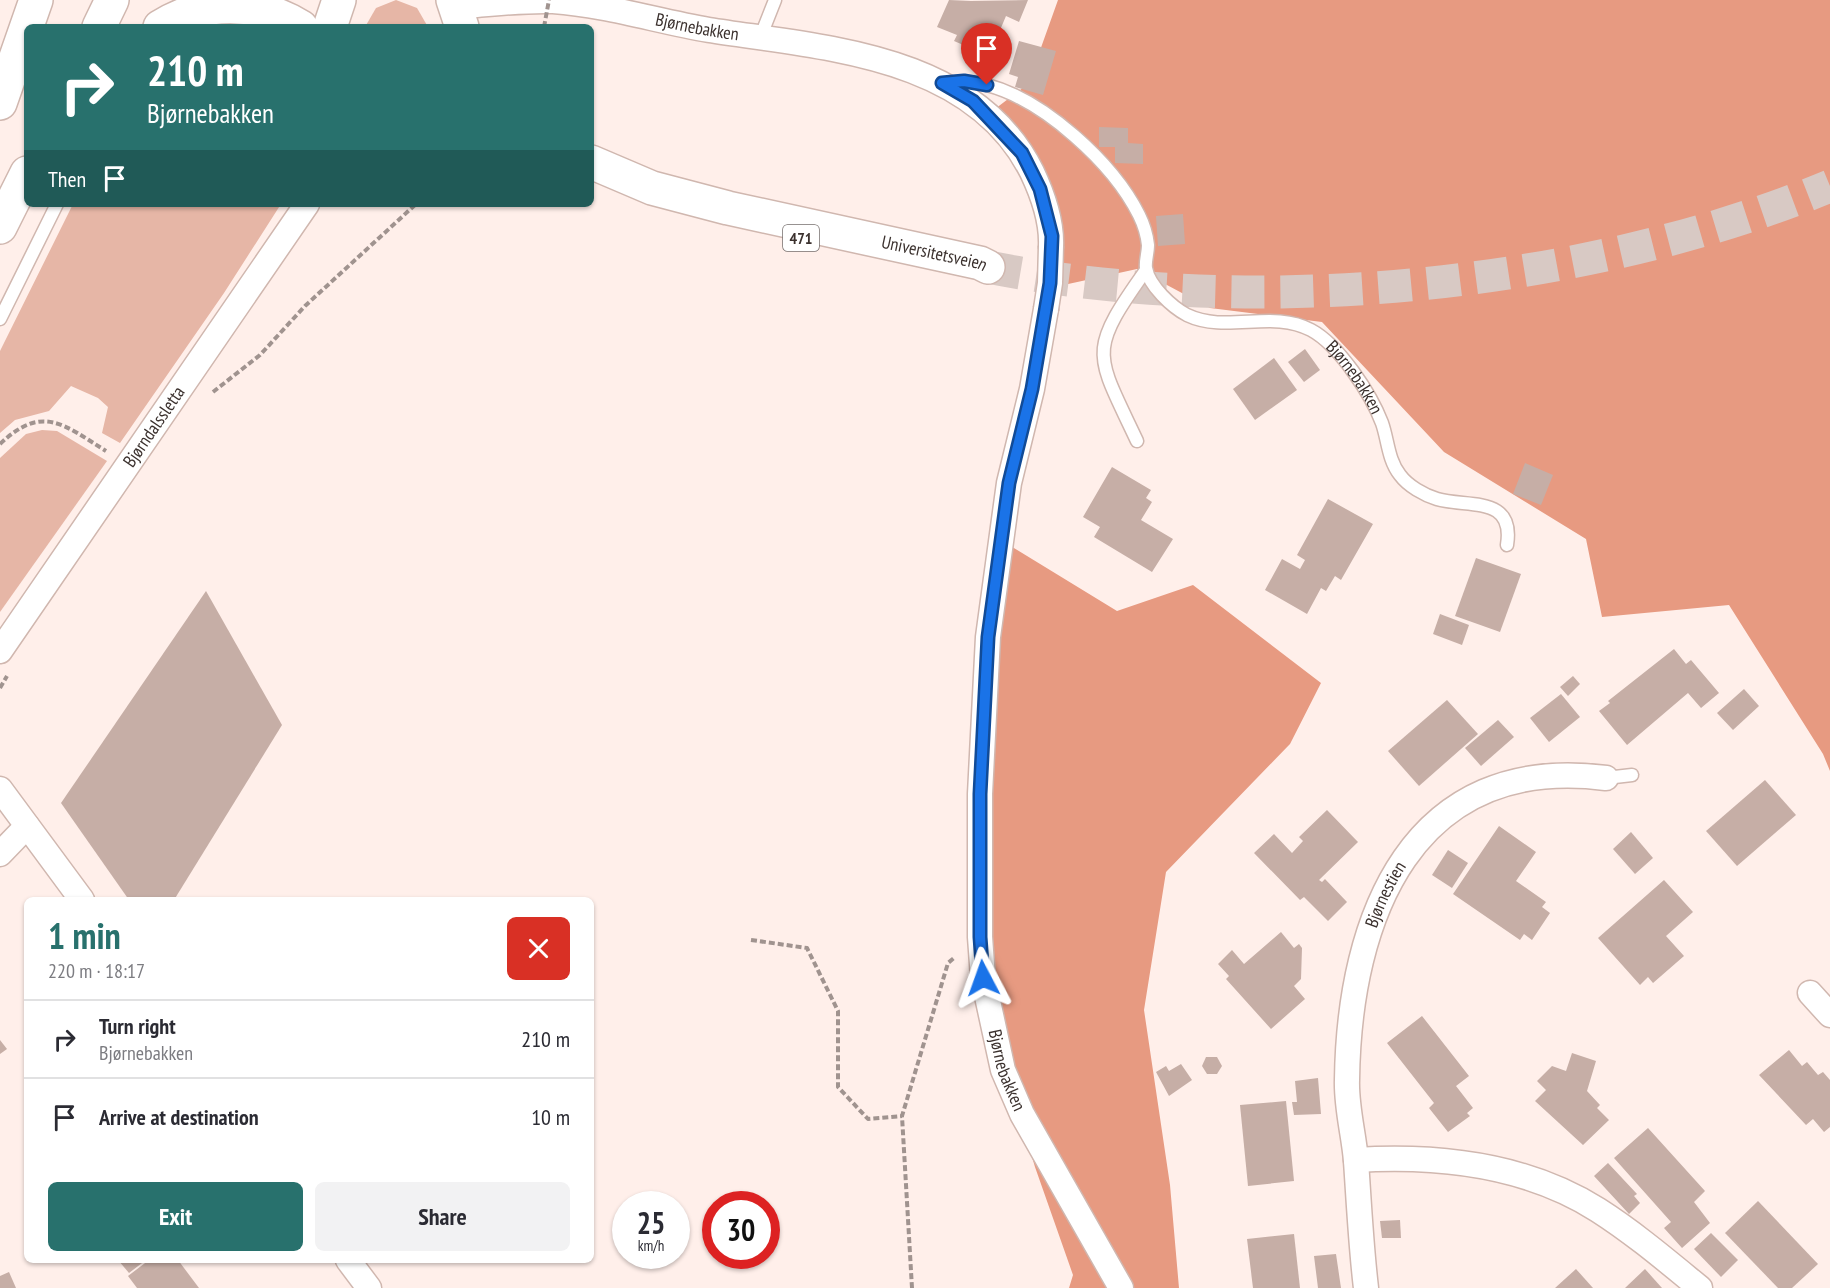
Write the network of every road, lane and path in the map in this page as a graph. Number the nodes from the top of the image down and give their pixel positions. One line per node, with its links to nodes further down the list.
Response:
1 (36, 0): 9 (main road)
2 (60, 0): 10 (main road)
3 (112, 0): 11 (main road)
4 (339, 0): 13 (main road)
5 (549, 0): 14 (path, bridge)
6 (775, 0): 16 (lane, Bjørnebakken)
7 (458, 11): 16 (street, Bjørnebakken)
8 (164, 20): 12 (main road)
9 (28, 24)
10 (48, 24)
11 (100, 24)
12 (294, 24)
13 (331, 24)
14 (545, 24)
15 (24, 34): 19 (main road)
16 (760, 38): 18 (street, Bjørnebakken)
17 (24, 74): 20 (main road)
18 (942, 83): 30 (lane, Bjørnebakken); 44 (street, Bjørnebakken, bridge)
19 (0, 103)
20 (0, 123)
21 (594, 163): 23 (main road, Universitetsveien / 471)
22 (24, 179): 28 (main road)
23 (594, 186)
24 (24, 203): 29 (main road)
25 (56, 207): 31 (lane)
26 (305, 207): 37 (street, Bjørndalssletta)
27 (413, 207): 32 (path)
28 (0, 227)
29 (0, 237)
30 (1146, 270): 33 (lane); 36 (lane, Bjørnebakken)
31 (0, 319)
32 (211, 393)
33 (1137, 441)
34 (0, 444): 35 (path)
35 (107, 453)
36 (1507, 545)
37 (0, 651)
38 (1632, 775): 39 (lane)
39 (1606, 778): 49 (street, Bjørnestien)
40 (0, 789): 41 (street)
41 (27, 826): 42 (street); 43 (street)
42 (0, 854)
43 (80, 897)
44 (980, 937): 48 (path); 53 (street, Bjørnebakken)
45 (751, 940): 48 (path)
46 (1810, 993): 47 (street)
47 (1830, 1015)
48 (902, 1116): 52 (path)
49 (1356, 1160): 54 (street, Bjørnestien); 55 (street)
50 (350, 1263): 51 (street)
51 (369, 1288)
52 (912, 1288)
53 (1121, 1288)
54 (1366, 1288)
55 (1700, 1288)

